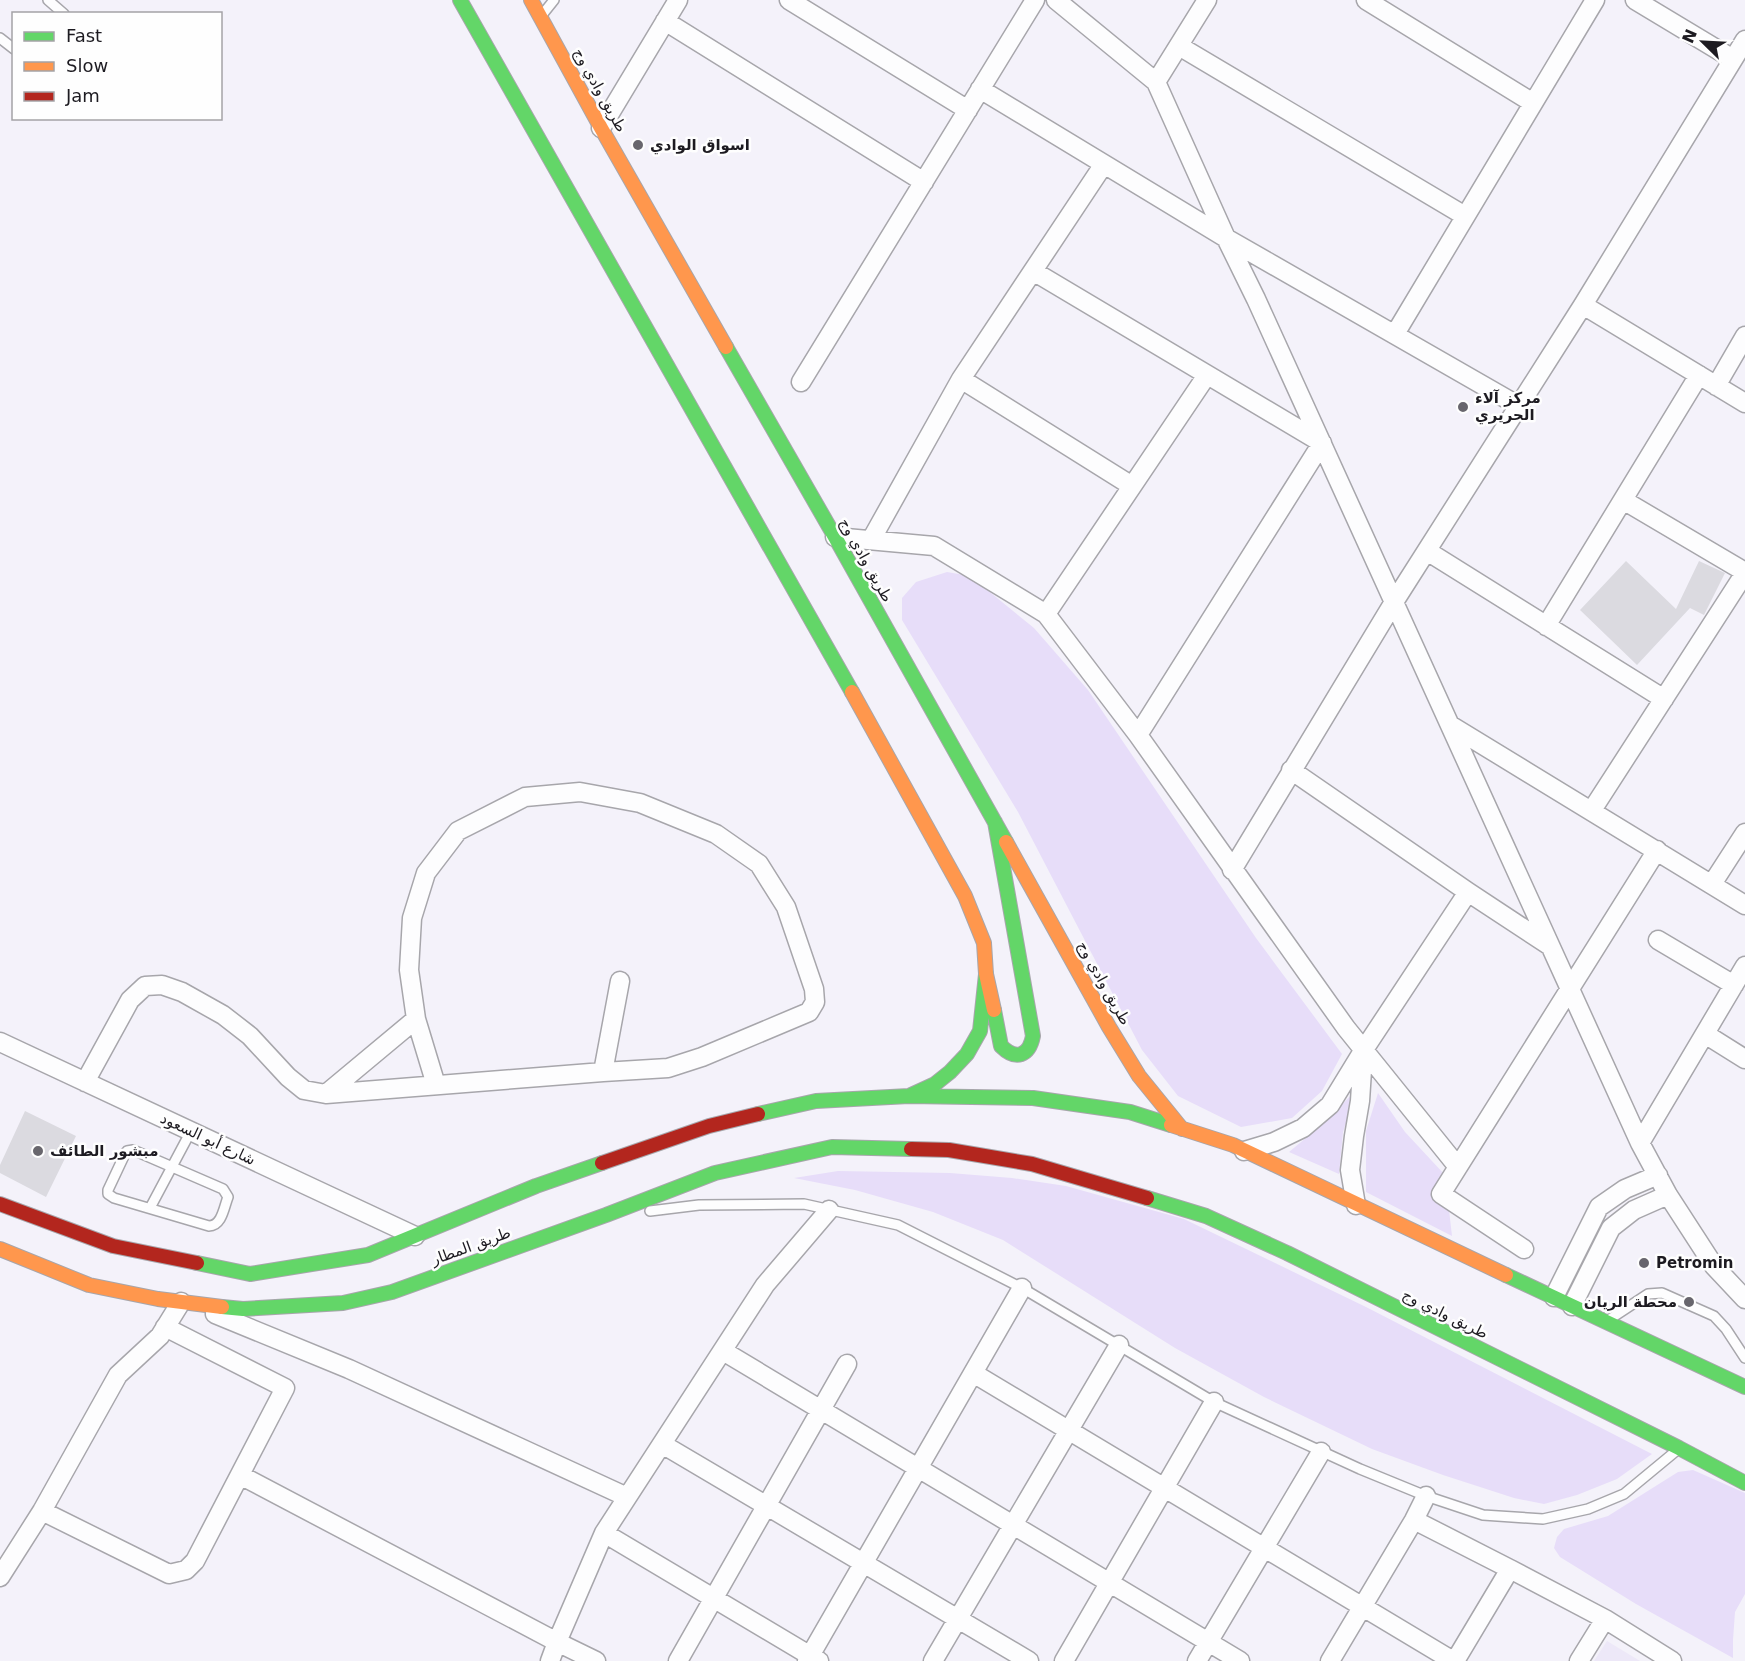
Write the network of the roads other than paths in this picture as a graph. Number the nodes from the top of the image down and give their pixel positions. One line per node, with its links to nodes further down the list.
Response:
1 (48, 0): 13 (lane)
2 (460, 0): 66 (main road)
3 (531, 0): 14 (main road, طريق وادي وج)
4 (554, 0): 14 (lane)
5 (678, 0): 15 (street)
6 (789, 0): 24 (street)
7 (1035, 0): 22 (street)
8 (1056, 0): 21 (street)
9 (1207, 0): 18 (street)
10 (1366, 0): 23 (street)
11 (1594, 0): 23 (street)
12 (1635, 0): 20 (street)
13 (62, 12)
14 (540, 17): 25 (main road, طريق وادي وج)
15 (665, 21): 25 (street); 27 (street)
16 (0, 38): 19 (lane)
17 (1745, 40): 20 (street)
18 (1179, 46): 21 (street); 28 (street)
19 (12, 47)
20 (1733, 59): 31 (street)
21 (1156, 82): 29 (street)
22 (980, 89): 24 (street); 26 (street)
23 (1533, 103): 28 (street)
24 (968, 110): 27 (street)
25 (601, 128): 44 (main road, طريق وادي وج)
26 (1104, 164): 29 (street); 30 (street)
27 (924, 182): 37 (street)
28 (1465, 216): 32 (street)
29 (1226, 238): 32 (street); 41 (street)
30 (1033, 272): 34 (street); 36 (street)
31 (1583, 305): 35 (street); 40 (street)
32 (1395, 334): 40 (street)
33 (1745, 336): 38 (street)
34 (1207, 375): 41 (street); 42 (street)
35 (1699, 375): 38 (street); 43 (street)
36 (961, 379): 42 (street); 45 (street)
37 (801, 382)
38 (1716, 386): 39 (street)
39 (1745, 403)
40 (1519, 406): 46 (street)
41 (1322, 442): 48 (street); 53 (street)
42 (1132, 486): 49 (street)
43 (1623, 500): 47 (street); 50 (street)
44 (835, 537): 45 (street); 56 (main road, طريق وادي وج)
45 (871, 540): 49 (street)
46 (1426, 551): 48 (street); 50 (street)
47 (1745, 573): 51 (street)
48 (1394, 602): 52 (street); 54 (street)
49 (1046, 614): 53 (street)
50 (1546, 626): 51 (street)
51 (1664, 699): 55 (street)
52 (1450, 725): 55 (street); 64 (street)
53 (1138, 735): 59 (street)
54 (1291, 770): 59 (street); 61 (street)
55 (1592, 810): 58 (street)
56 (995, 822): 66 (main road); 80 (main road, طريق وادي وج)
57 (1745, 833): 60 (street)
58 (1657, 850): 60 (street); 69 (street)
59 (1232, 870): 73 (street)
60 (1712, 884): 62 (street)
61 (1468, 892): 64 (street); 73 (street)
62 (1745, 905)
63 (1658, 940): 68 (street)
64 (1551, 947): 69 (street)
65 (1745, 966): 68 (street)
66 (986, 974): 79 (main road)
67 (620, 981): 75 (street)
68 (1734, 985): 71 (street)
69 (1570, 990): 82 (street); 86 (street)
70 (416, 1019): 75 (street); 77 (street); 78 (street)
71 (1705, 1034): 74 (street); 82 (street)
72 (0, 1042): 76 (street, شارع أبو السعود)
73 (1363, 1051): 84 (street); 86 (street); 90 (street)
74 (1745, 1059)
75 (603, 1072): 77 (street)
76 (85, 1082): 78 (street); 81 (street, شارع أبو السعود)
77 (436, 1085): 78 (street)
78 (326, 1094)
79 (909, 1096): 80 (main road); 94 (main road, طريق المطار)
80 (1182, 1129): 84 (main road)
81 (191, 1131): 85 (lane); 94 (street, شارع أبو السعود)
82 (1640, 1143): 87 (street)
83 (949, 1150): 93 (main road, طريق المطار); 114 (main road, طريق وادي وج)
84 (1244, 1150): 90 (main road)
85 (171, 1167): 91 (lane); 91 (lane); 91 (lane)
86 (1458, 1167): 95 (street)
87 (1658, 1175): 88 (street); 98 (street)
88 (1668, 1196): 99 (street); 101 (street)
89 (0, 1204): 94 (main road, طريق المطار)
90 (1356, 1205): 98 (main road)
91 (150, 1208)
92 (829, 1210): 93 (lane); 97 (lane); 105 (street)
93 (606, 1215): 100 (main road, طريق المطار)
94 (416, 1236)
95 (1524, 1249)
96 (0, 1250): 100 (main road, طريق المطار)
97 (1022, 1288): 104 (lane); 108 (street)
98 (1554, 1297): 101 (main road)
99 (1745, 1299)
100 (186, 1303): 103 (street); 121 (street)
101 (1572, 1306): 102 (main road)
102 (1605, 1322): 106 (lane); 109 (main road)
103 (165, 1327): 117 (street); 123 (street)
104 (1119, 1346): 110 (lane); 112 (street)
105 (723, 1351): 111 (street); 113 (street)
106 (1745, 1358)
107 (847, 1364): 111 (street)
108 (974, 1372): 112 (street); 116 (street)
109 (1745, 1387)
110 (1214, 1402): 115 (lane); 119 (street)
111 (821, 1410): 116 (street); 122 (street)
112 (1069, 1430): 119 (street); 125 (street)
113 (662, 1444): 121 (street); 122 (street)
114 (1680, 1448): 118 (main road, طريق وادي وج); 120 (lane)
115 (1322, 1452): 120 (lane); 127 (street)
116 (918, 1468): 125 (street); 128 (street)
117 (240, 1475): 123 (street); 136 (street)
118 (1745, 1483)
119 (1165, 1488): 127 (street); 131 (street)
120 (1426, 1496): 124 (street)
121 (627, 1497): 126 (street)
122 (767, 1506): 128 (street); 132 (street)
123 (42, 1511): 130 (street)
124 (1414, 1520): 129 (street); 133 (street)
125 (1013, 1525): 131 (street); 134 (street)
126 (604, 1533): 132 (street); 136 (street)
127 (1264, 1547): 133 (street); 137 (street)
128 (864, 1563): 134 (street); 138 (street)
129 (1510, 1569): 135 (street); 148 (street)
130 (0, 1577)
131 (1110, 1582): 137 (street); 144 (street)
132 (714, 1598): 138 (street); 141 (street)
133 (1362, 1606): 147 (street); 148 (street)
134 (958, 1619): 142 (street); 143 (street)
135 (1605, 1619): 149 (street); 150 (street)
136 (557, 1642): 139 (street); 140 (street)
137 (1208, 1642): 145 (street); 146 (street)
138 (812, 1659)
139 (550, 1661)
140 (596, 1661)
141 (678, 1661)
142 (933, 1661)
143 (1029, 1661)
144 (1064, 1661)
145 (1197, 1661)
146 (1240, 1661)
147 (1330, 1661)
148 (1454, 1661)
149 (1579, 1661)
150 (1672, 1661)

